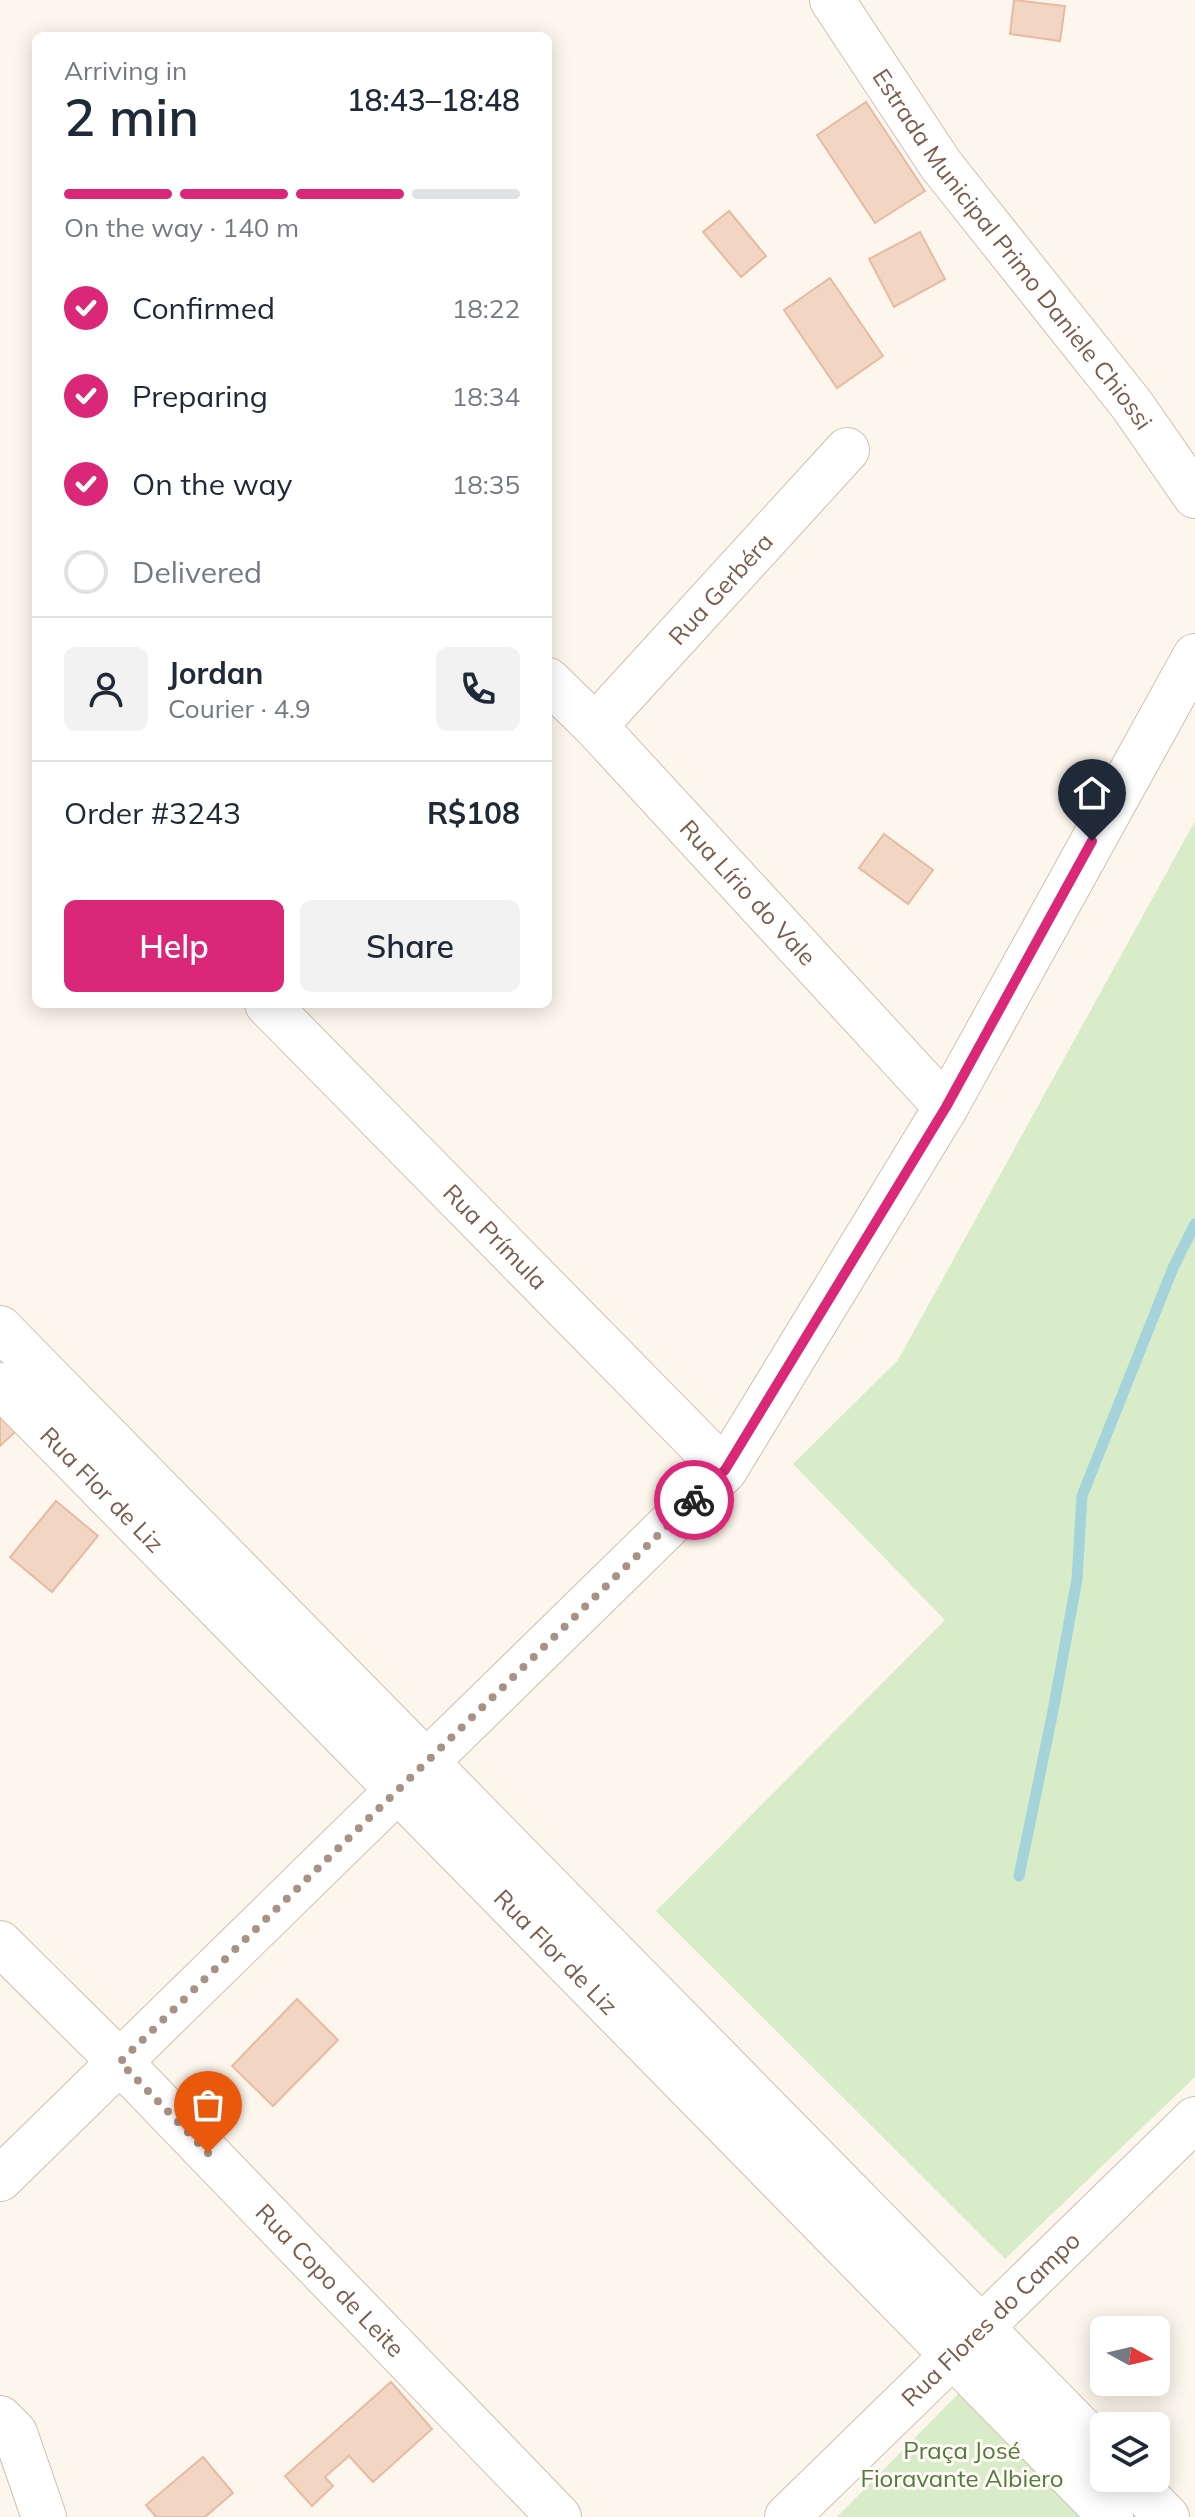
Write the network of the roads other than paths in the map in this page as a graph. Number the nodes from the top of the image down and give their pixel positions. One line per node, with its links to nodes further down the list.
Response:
1 (832, 0): 3 (street, Estrada Municipal Primo Daniele Chiossi)
2 (847, 450): 6 (street, Rua Gerbéra)
3 (1195, 496)
4 (1195, 656): 8 (street)
5 (552, 684): 6 (street, Rua Lírio do Vale)
6 (595, 726): 8 (street, Rua Lírio do Vale)
7 (271, 1008): 11 (street, Rua Prímula)
8 (946, 1107): 11 (street)
9 (0, 1328): 12 (street, Rua Flor de Liz)
10 (0, 1385): 12 (street, Rua Flor de Liz)
11 (725, 1470): 12 (street)
12 (412, 1775): 14 (street); 17 (street, Rua Flor de Liz)
13 (0, 1943): 14 (street, Rua Copo de Leite)
14 (120, 2062): 16 (street); 22 (street, Rua Copo de Leite)
15 (1195, 2119): 17 (street, Rua Flores do Campo)
16 (0, 2179)
17 (968, 2341): 19 (street, Rua Flor de Liz); 23 (street, Rua Flores do Campo); 24 (street, Rua Flor de Liz)
18 (0, 2418): 21 (street)
19 (1090, 2441)
20 (1143, 2492): 25 (street)
21 (44, 2517)
22 (559, 2517)
23 (787, 2517)
24 (1111, 2517)
25 (1167, 2517)

